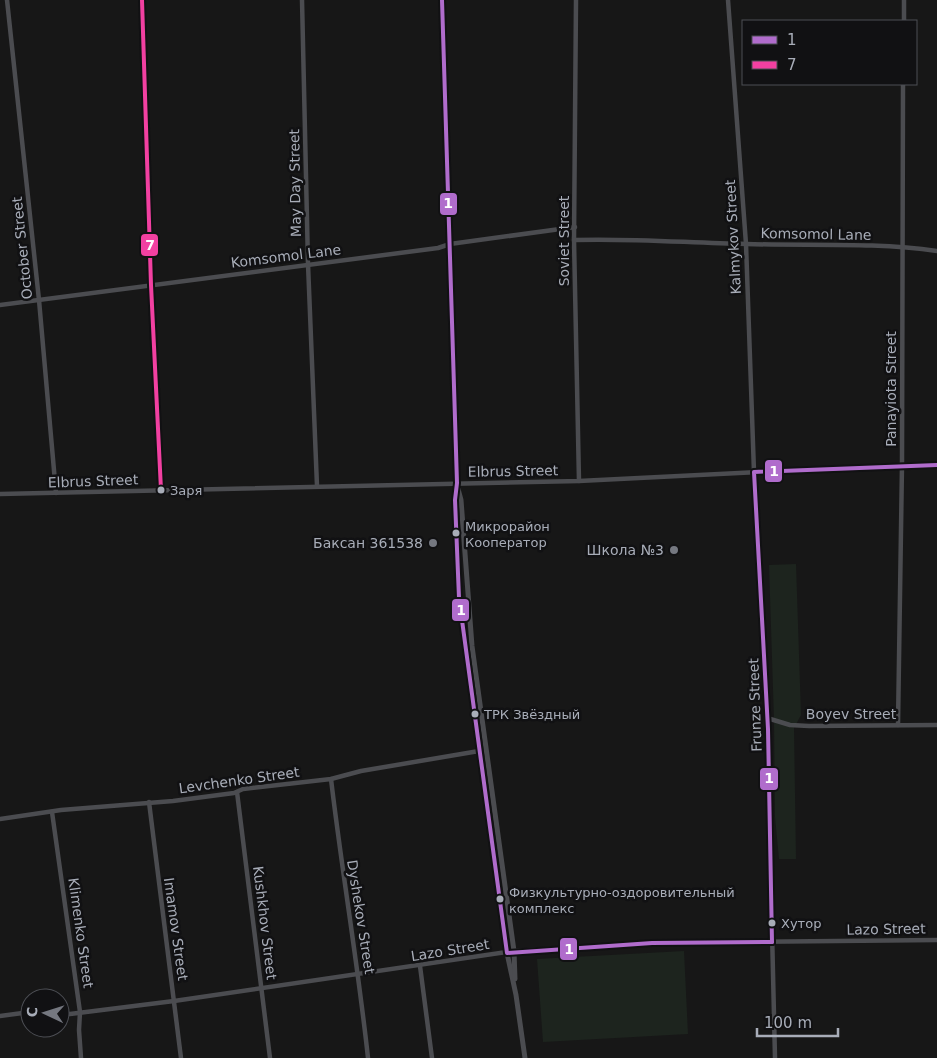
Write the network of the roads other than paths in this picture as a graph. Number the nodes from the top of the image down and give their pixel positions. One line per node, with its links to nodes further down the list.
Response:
1 (7, 0): 18 (street, October Street)
2 (142, 0): 17 (street)
3 (302, 0): 16 (street, May Day Street)
4 (442, 0): 12 (street)
5 (576, 0): 10 (street, Soviet Street)
6 (728, 0): 13 (street, Kalmykov Street)
7 (904, 0): 8 (street)
8 (904, 20)
9 (903, 85): 14 (street, Panayiota Street)
10 (575, 228): 11 (street, Soviet Street); 12 (street, Komsomol Lane)
11 (574, 240): 13 (street, Komsomol Lane); 23 (street, Soviet Street)
12 (450, 244): 16 (street, Komsomol Lane); 24 (street)
13 (746, 244): 14 (street, Komsomol Lane); 22 (street, Kalmykov Street)
14 (902, 246): 15 (street, Komsomol Lane); 20 (street, Panayiota Street)
15 (937, 251)
16 (308, 264): 17 (street, Komsomol Lane); 25 (street, May Day Street)
17 (151, 284): 18 (street, Komsomol Lane); 26 (street)
18 (39, 300): 19 (street, Komsomol Lane); 28 (street, October Street)
19 (0, 305)
20 (902, 465): 21 (street, Elbrus Street); 22 (street, Elbrus Street); 30 (street, Panayiota Street)
21 (937, 465)
22 (754, 472): 23 (street, Elbrus Street); 29 (street, Frunze Street)
23 (580, 481): 24 (street, Elbrus Street)
24 (457, 483): 25 (street, Elbrus Street); 32 (street); 40 (street)
25 (316, 486): 26 (street, Elbrus Street)
26 (161, 490): 28 (street, Elbrus Street)
27 (0, 494): 28 (street, Elbrus Street)
28 (56, 494)
29 (767, 718): 30 (street, Boyev Street); 39 (street, Frunze Street)
30 (898, 725): 31 (street, Boyev Street)
31 (937, 725)
32 (479, 751): 33 (street, Levchenko Street); 41 (street)
33 (331, 779): 34 (street, Levchenko Street); 43 (street, Dyshekov Street)
34 (237, 792): 35 (street, Levchenko Street); 44 (street, Kushkhov Street)
35 (149, 802): 36 (street, Levchenko Street); 46 (street, Imamov Street)
36 (52, 812): 37 (street, Levchenko Street); 48 (street, Klimenko Street)
37 (0, 819)
38 (937, 940): 39 (street, Lazo Street)
39 (772, 942): 40 (street, Lazo Street); 57 (street, Frunze Street)
40 (514, 952): 41 (street, Lazo Street); 45 (street)
41 (506, 953): 42 (street, Lazo Street); 45 (street)
42 (420, 966): 43 (street, Lazo Street); 55 (street)
43 (359, 974): 44 (street, Lazo Street); 54 (street, Dyshekov Street)
44 (262, 988): 46 (street, Lazo Street); 53 (street, Kushkhov Street)
45 (516, 995): 56 (street)
46 (174, 1001): 48 (street, Lazo Street); 52 (street, Imamov Street)
47 (70, 1012): 48 (street, Lazo Street)
48 (80, 1012): 51 (street, Klimenko Street)
49 (20, 1013): 50 (street)
50 (0, 1016)
51 (81, 1058)
52 (181, 1058)
53 (270, 1058)
54 (368, 1058)
55 (432, 1058)
56 (526, 1058)
57 (775, 1058)

